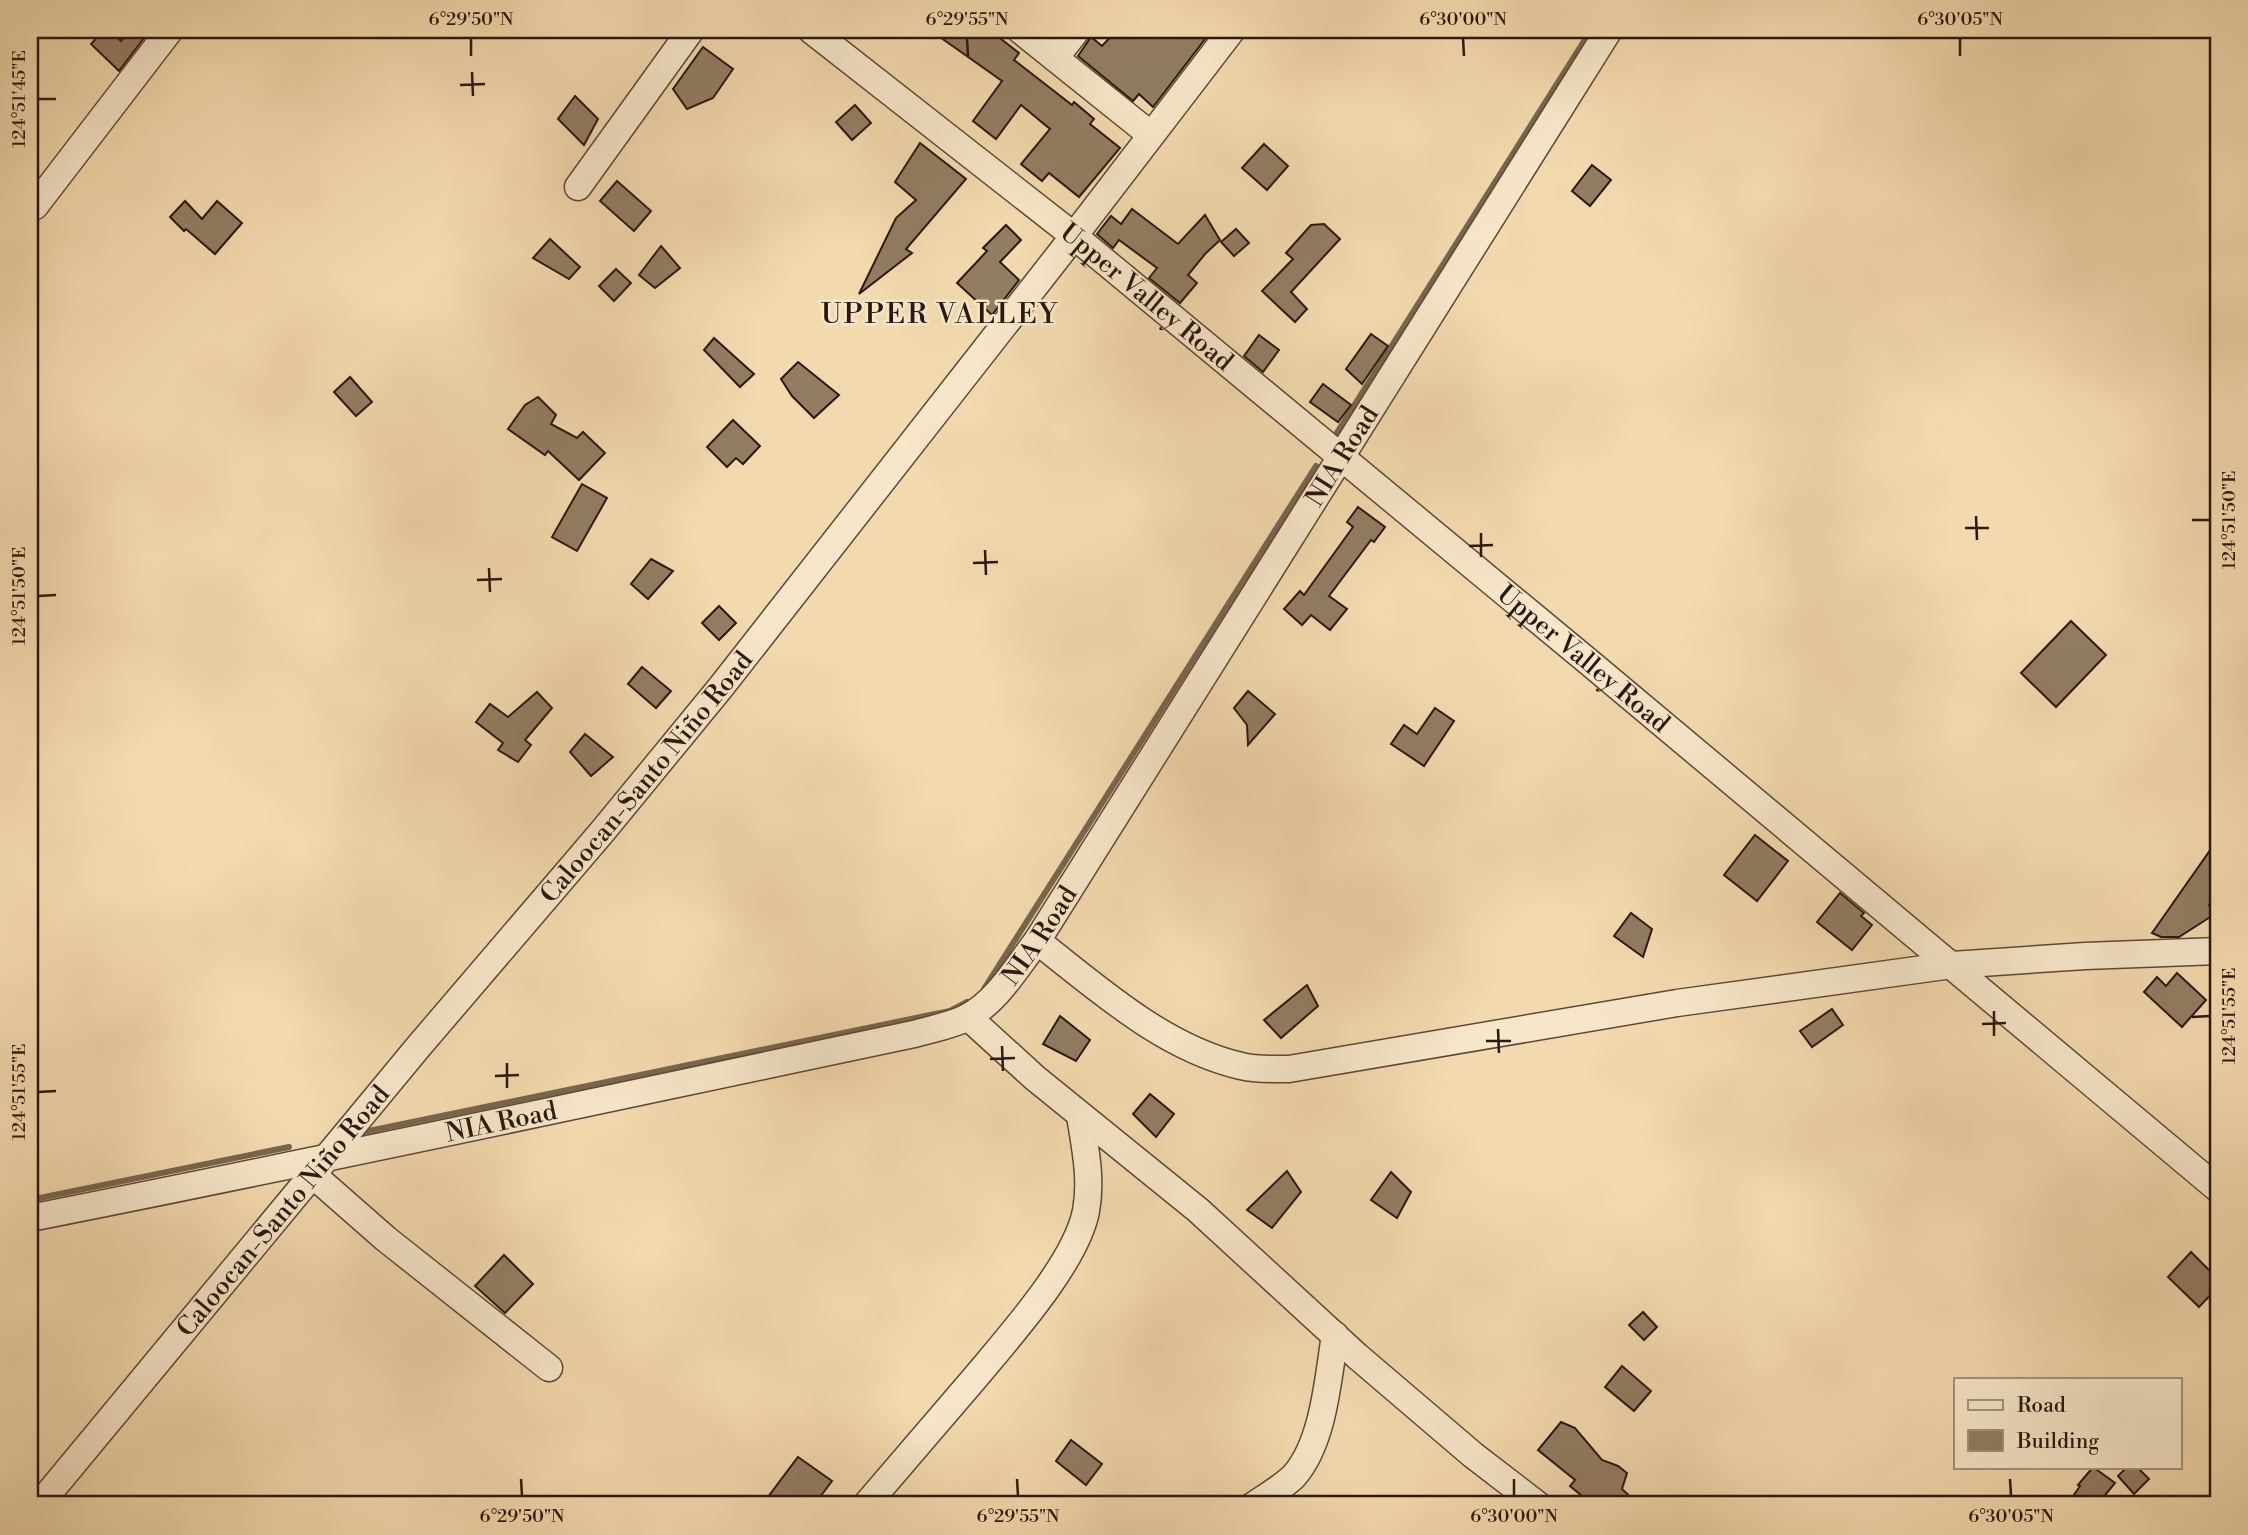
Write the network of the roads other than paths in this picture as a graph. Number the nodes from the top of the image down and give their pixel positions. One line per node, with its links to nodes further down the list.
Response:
1 (170, 30): 11 (street)
2 (691, 30): 10 (street)
3 (811, 30): 12 (street, Upper Valley Road)
4 (1020, 30): 8 (street)
5 (1077, 30): 8 (street)
6 (1232, 30): 9 (street, Caloocan-Santo Niño Road)
7 (1609, 30): 13 (street, NIA Road)
8 (1055, 58): 9 (street)
9 (1151, 135): 12 (street, Caloocan-Santo Niño Road)
10 (578, 187)
11 (35, 206)
12 (1074, 236): 13 (street, Upper Valley Road); 19 (street, Caloocan-Santo Niño Road)
13 (1340, 458): 14 (street, NIA Road); 16 (street, Upper Valley Road)
14 (1037, 942): 16 (street); 17 (street, NIA Road)
15 (2218, 951): 16 (street)
16 (1952, 965): 20 (street, Upper Valley Road)
17 (968, 1017): 18 (street); 19 (street, NIA Road)
18 (1080, 1116): 22 (street); 25 (street)
19 (319, 1167): 21 (street, NIA Road); 23 (street); 24 (street, Caloocan-Santo Niño Road)
20 (2218, 1189)
21 (30, 1218)
22 (1335, 1335): 26 (street); 27 (street)
23 (549, 1368)
24 (39, 1505)
25 (866, 1505)
26 (1254, 1505)
27 (1538, 1505)

